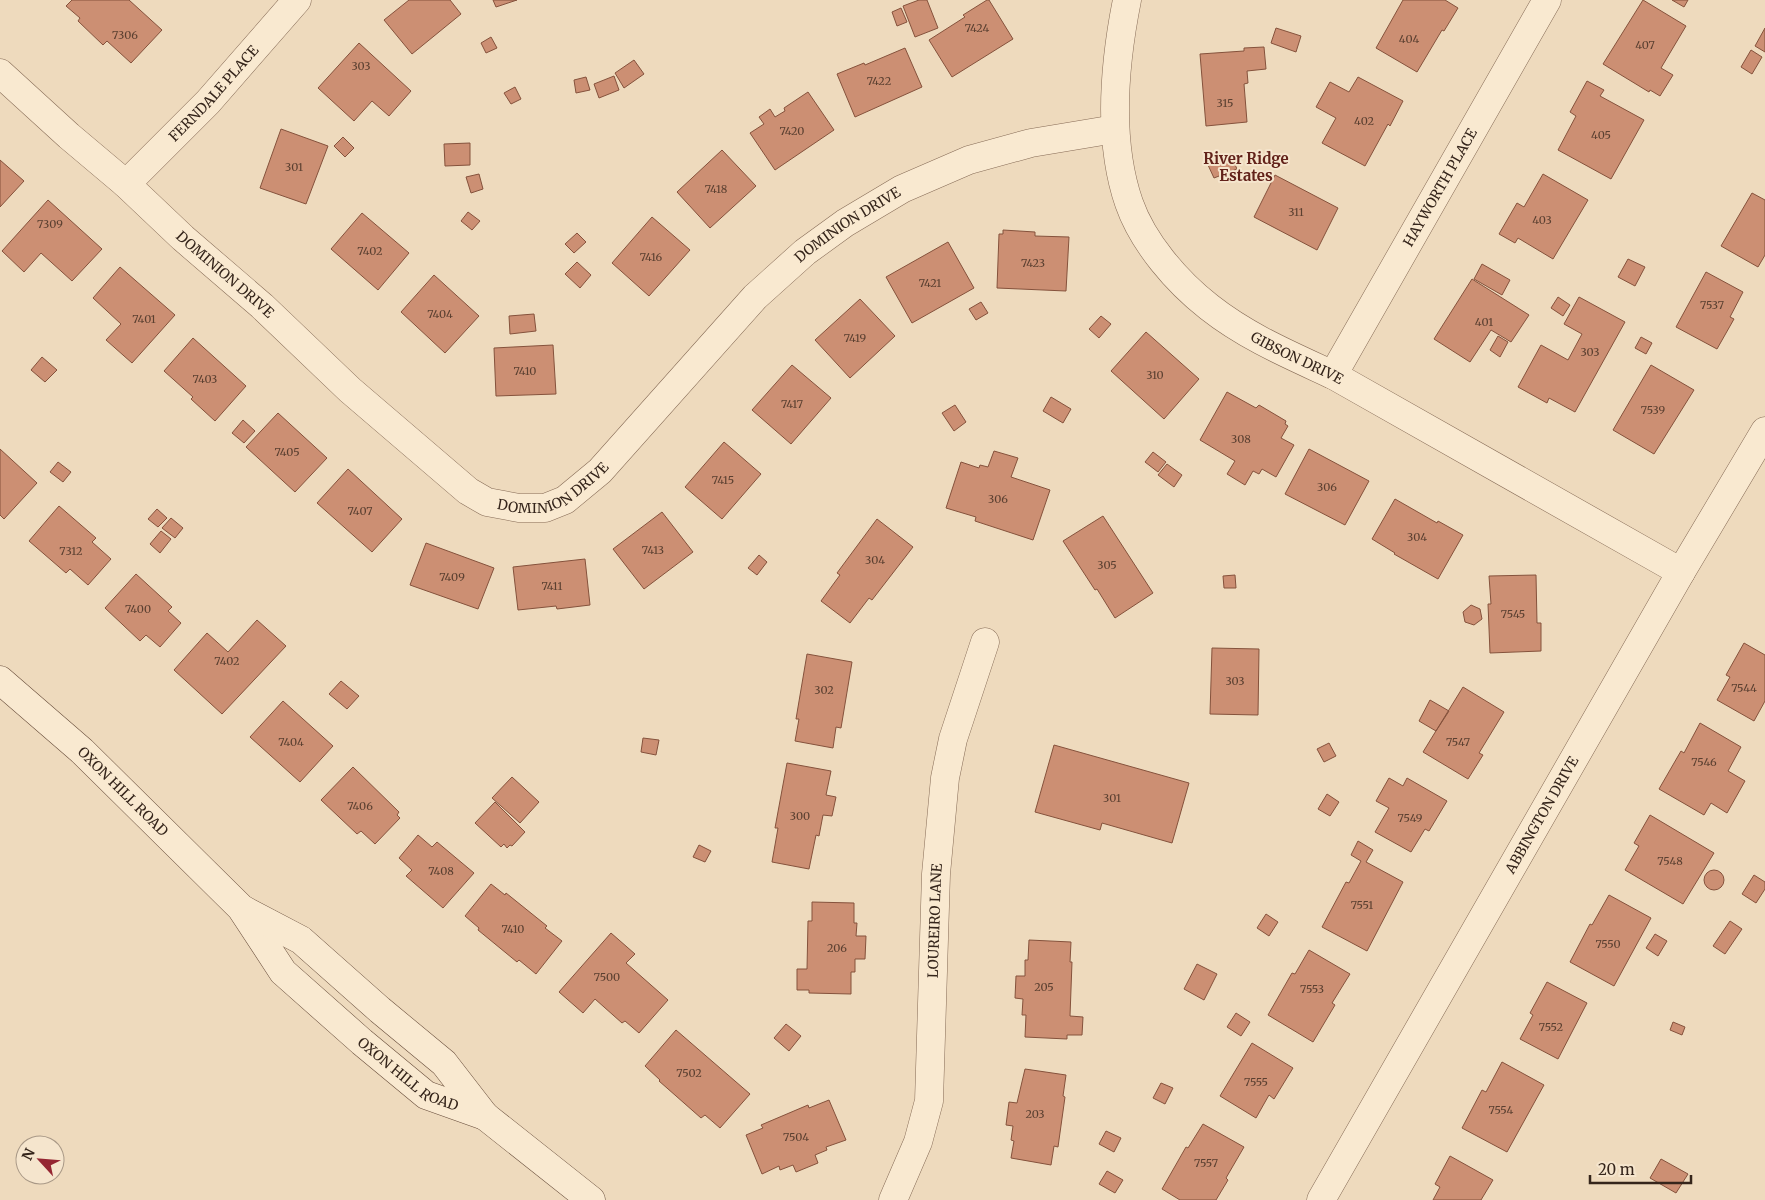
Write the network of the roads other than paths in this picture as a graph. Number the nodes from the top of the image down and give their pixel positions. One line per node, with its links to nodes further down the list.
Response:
1 (297, 0): 6 (street, FERNDALE PLACE)
2 (1127, 0): 5 (street, GIBSON DRIVE)
3 (1547, 0): 7 (street, HAYWORTH PLACE)
4 (0, 73): 6 (street, DOMINION DRIVE)
5 (1115, 129): 6 (street, DOMINION DRIVE); 7 (street, GIBSON DRIVE)
6 (126, 184)
7 (1333, 375): 9 (street, GIBSON DRIVE)
8 (1765, 431): 9 (street, ABBINGTON DRIVE)
9 (1681, 572): 16 (street, ABBINGTON DRIVE)
10 (985, 642): 15 (street, LOUREIRO LANE)
11 (0, 680): 12 (street, OXON HILL ROAD)
12 (241, 908): 13 (street, OXON HILL ROAD); 13 (street, OXON HILL ROAD)
13 (485, 1116): 14 (street, OXON HILL ROAD)
14 (591, 1200)
15 (893, 1200)
16 (1321, 1200)

